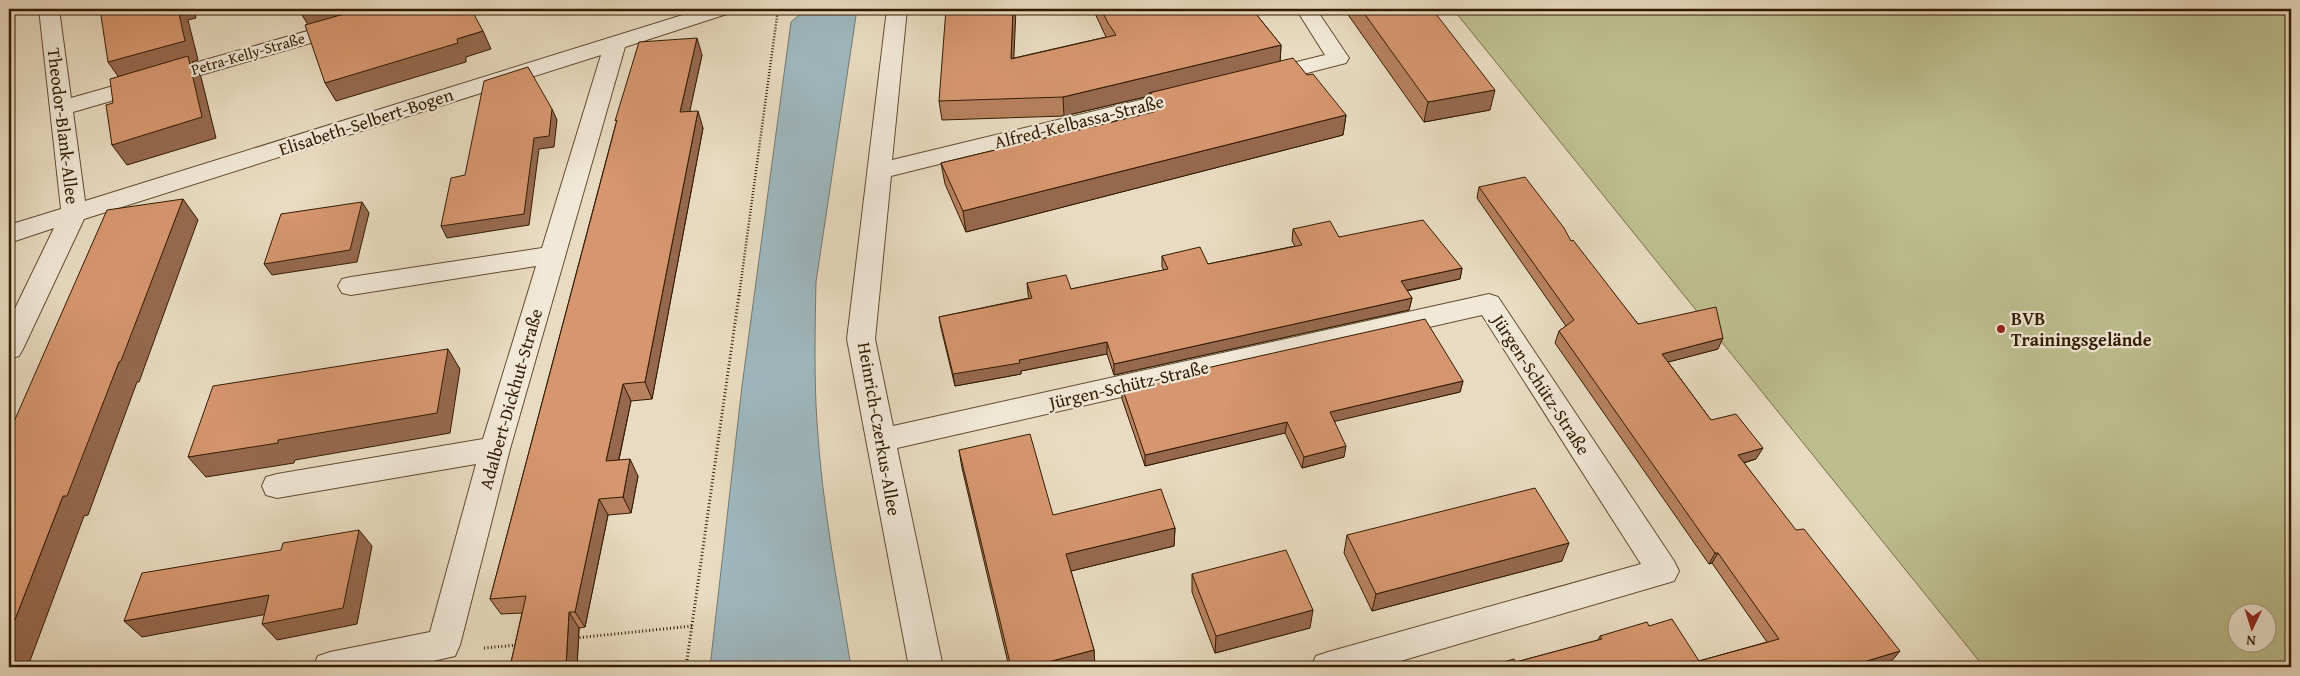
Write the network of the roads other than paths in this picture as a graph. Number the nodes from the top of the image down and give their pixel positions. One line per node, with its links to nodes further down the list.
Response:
1 (49, 9): 9 (street, Theodor-Blank-Allee)
2 (407, 9): 9 (street, Petra-Kelly-Straße)
3 (723, 9): 6 (street, Elisabeth-Selbert-Bogen)
4 (897, 9): 10 (street, Heinrich-Czerkus-Allee)
5 (1306, 9): 7 (street)
6 (615, 43): 11 (street, Elisabeth-Selbert-Bogen); 13 (street, Adalbert-Dickhut-Straße)
7 (1242, 82)
8 (1204, 91): 10 (street, Alfred-Kelbassa-Straße)
9 (61, 108): 11 (street, Theodor-Blank-Allee)
10 (879, 171): 16 (street, Heinrich-Czerkus-Allee)
11 (74, 214): 12 (street, Elisabeth-Selbert-Bogen); 15 (street, Theodor-Blank-Allee)
12 (9, 234)
13 (552, 255): 14 (street); 17 (street, Adalbert-Dickhut-Straße)
14 (351, 286)
15 (9, 349)
16 (880, 440): 20 (street, Heinrich-Czerkus-Allee); 21 (street, Jürgen-Schütz-Straße)
17 (495, 449): 18 (street); 19 (street, Adalbert-Dickhut-Straße)
18 (277, 486)
19 (330, 667)
20 (926, 667)
21 (1328, 667)

